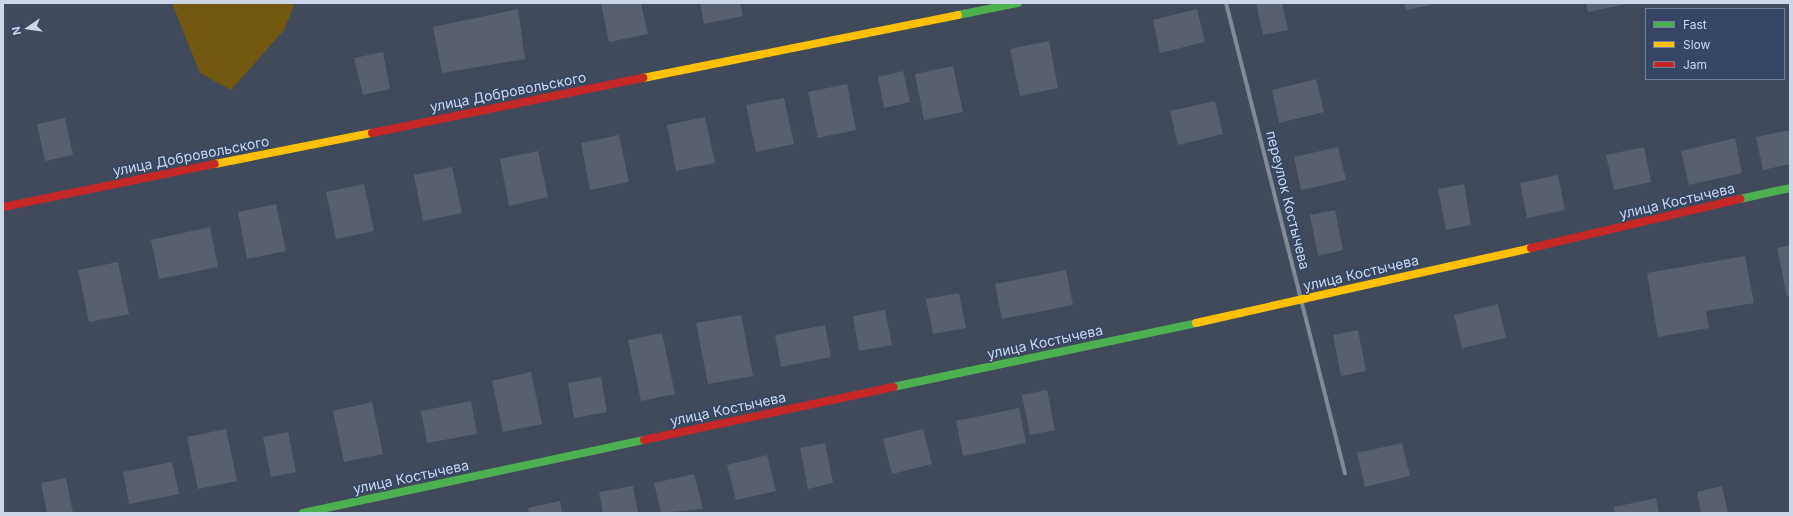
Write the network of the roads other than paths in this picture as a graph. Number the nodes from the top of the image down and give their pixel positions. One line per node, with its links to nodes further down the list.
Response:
1 (1018, 3): 4 (street, улица Добровольского)
2 (1226, 3): 5 (street, переулок Костычева)
3 (1790, 188): 5 (street, улица Костычева)
4 (3, 207)
5 (1302, 300): 6 (street, переулок Костычева); 7 (street, улица Костычева)
6 (1345, 473)
7 (303, 513)

